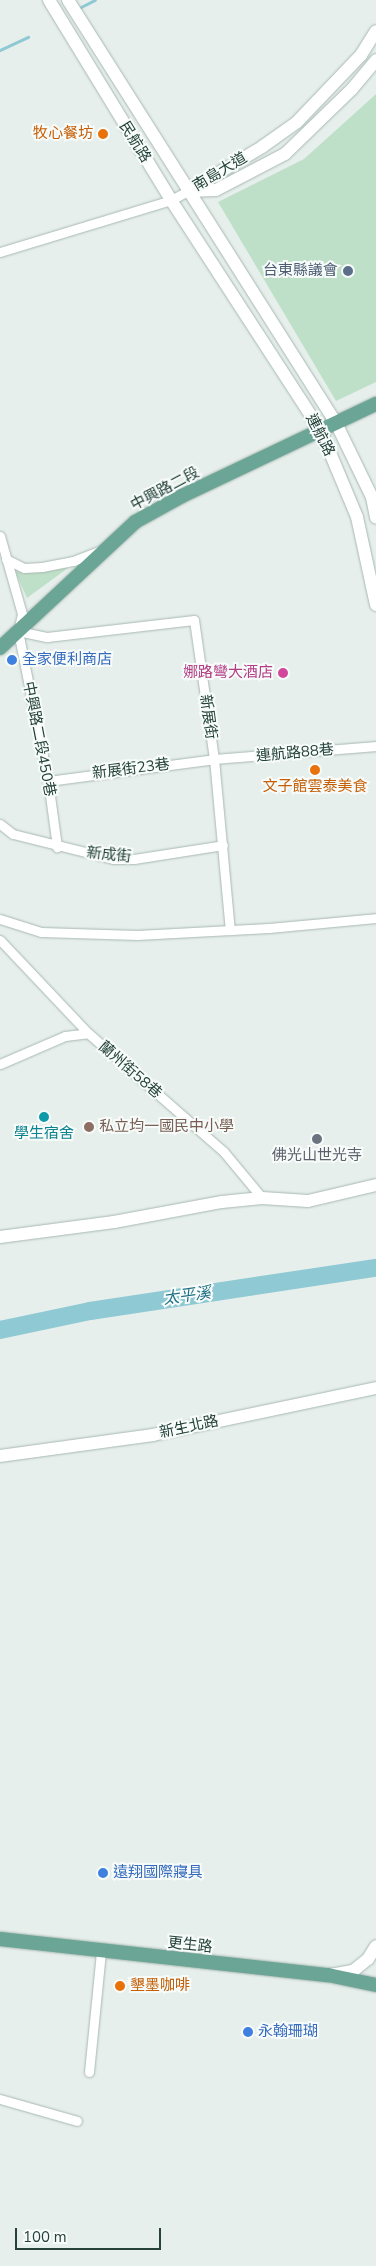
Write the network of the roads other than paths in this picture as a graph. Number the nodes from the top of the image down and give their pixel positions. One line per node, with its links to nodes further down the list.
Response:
1 (49, 0): 7 (street, 民航路)
2 (68, 0): 6 (street, 民航路)
3 (376, 31): 4 (street, 南島大道)
4 (361, 55): 5 (street); 6 (street, 南島大道)
5 (375, 65): 6 (street, 南島大道)
6 (188, 191): 7 (street); 9 (street, 民航路)
7 (171, 200): 8 (street); 10 (street, 民航路)
8 (0, 252)
9 (240, 270): 12 (street, 連航路)
10 (226, 281): 13 (street, 連航路)
11 (376, 404): 12 (main road, 中興路二段)
12 (336, 423): 13 (main road, 中興路二段); 14 (street, 連航路)
13 (321, 431): 17 (main road, 中興路二段); 19 (street, 連航路)
14 (374, 496): 15 (street, 連航路)
15 (376, 518)
16 (0, 536): 18 (street, 中興路二段450巷)
17 (104, 550): 18 (street); 20 (main road, 中興路二段)
18 (6, 560): 20 (street, 中興路二段450巷)
19 (376, 605)
20 (18, 631): 21 (main road, 中興路二段); 23 (street, 新展街); 24 (street, 中興路二段450巷)
21 (0, 648)
22 (376, 746): 23 (street, 連航路88巷)
23 (214, 759): 24 (street, 新展街23巷); 26 (street, 新展街)
24 (48, 781): 27 (street, 中興路二段450巷)
25 (0, 824): 27 (street, 新成街)
26 (223, 845): 27 (street, 新成街); 30 (street, 新展街)
27 (57, 847)
28 (376, 918): 30 (street)
29 (0, 919): 30 (street)
30 (230, 930)
31 (0, 940): 32 (street, 蘭州街58巷)
32 (88, 1033): 33 (street); 35 (street, 蘭州街58巷)
33 (0, 1064)
34 (376, 1185): 35 (street)
35 (262, 1198): 36 (street)
36 (0, 1237)
37 (376, 1388): 38 (street, 新生北路)
38 (0, 1456)
39 (0, 1939): 41 (main road, 更生路)
40 (376, 1946): 42 (street)
41 (100, 1952): 42 (main road, 更生路); 44 (street)
42 (328, 1975): 43 (main road, 更生路)
43 (376, 1985)
44 (89, 2072)
45 (0, 2099): 46 (street)
46 (77, 2121)

